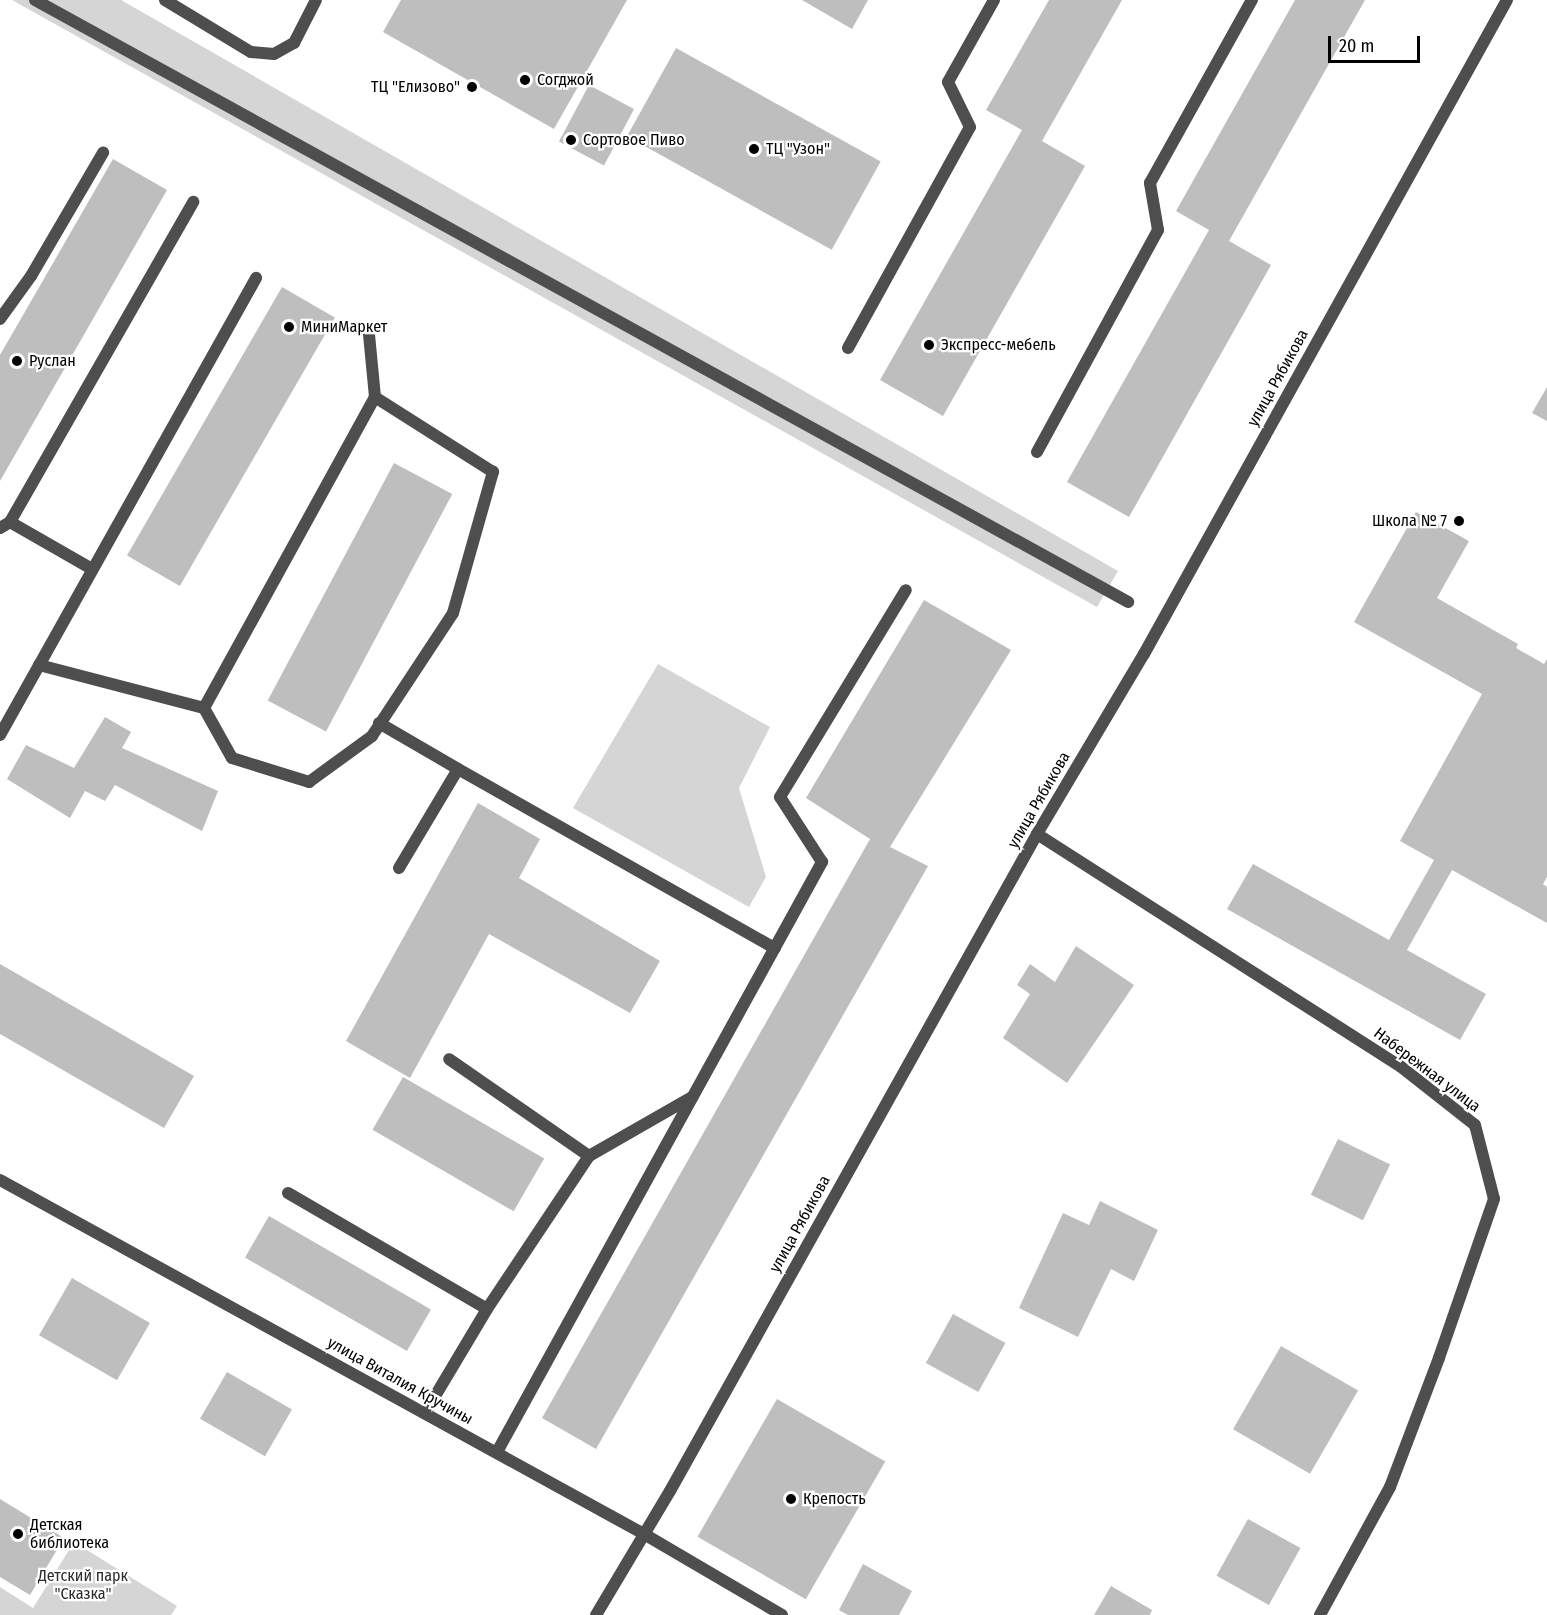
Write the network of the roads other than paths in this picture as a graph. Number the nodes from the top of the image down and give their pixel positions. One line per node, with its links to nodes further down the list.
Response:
1 (35, 0): 18 (street)
2 (165, 0): 3 (street)
3 (316, 0)
4 (994, 0): 12 (street)
5 (1252, 0): 14 (street)
6 (1507, 0): 24 (street, улица Рябикова)
7 (104, 153): 10 (street)
8 (193, 202): 15 (street)
9 (255, 278): 16 (street)
10 (0, 319)
11 (369, 335): 13 (street)
12 (848, 348)
13 (375, 397): 20 (street); 21 (street)
14 (1037, 452)
15 (5, 525): 16 (street)
16 (92, 569): 19 (street)
17 (906, 591): 26 (street)
18 (1128, 602)
19 (39, 665): 20 (street); 22 (street)
20 (204, 708): 21 (street)
21 (380, 723): 23 (street)
22 (0, 735)
23 (458, 769): 25 (street); 26 (street)
24 (1037, 834): 35 (street, улица Рябикова); 38 (street, Набережная улица)
25 (399, 868)
26 (775, 948): 28 (street)
27 (449, 1059): 29 (street)
28 (692, 1097): 29 (street); 34 (street)
29 (589, 1156): 32 (street)
30 (0, 1180): 33 (street, улица Виталия Кручины)
31 (288, 1193): 32 (street)
32 (487, 1309): 33 (street)
33 (425, 1413): 34 (street, улица Виталия Кручины)
34 (496, 1452): 35 (street, улица Виталия Кручины)
35 (644, 1534): 36 (street, улица Рябикова); 37 (street, улица Виталия Кручины)
36 (596, 1615)
37 (782, 1615)
38 (1321, 1615)

